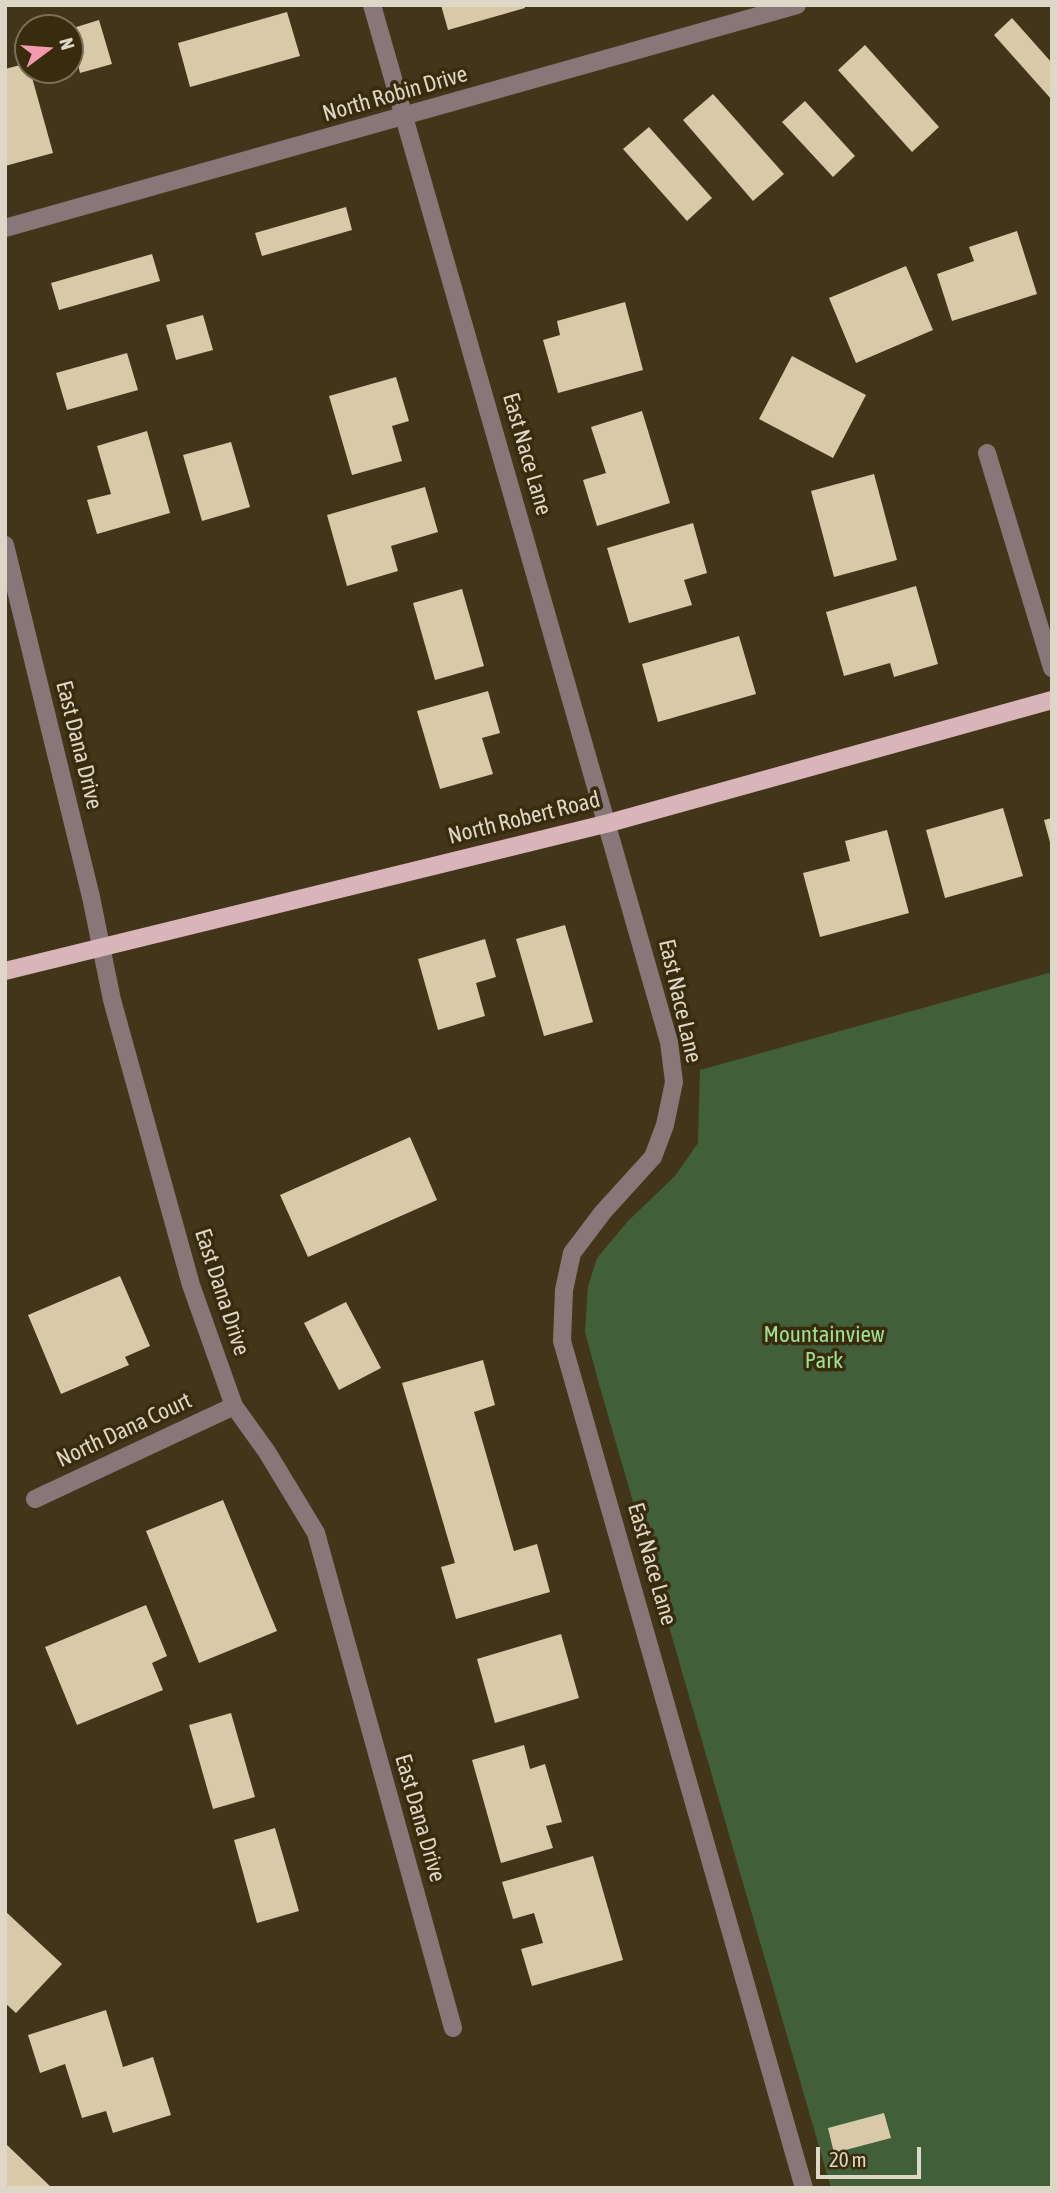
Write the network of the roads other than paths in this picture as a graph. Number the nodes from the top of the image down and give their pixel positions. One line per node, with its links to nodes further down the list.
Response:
1 (372, 5): 3 (street, East Nace Lane)
2 (797, 5): 3 (street, North Robin Drive)
3 (404, 117): 4 (street, North Robin Drive); 9 (street, East Nace Lane)
4 (5, 228)
5 (987, 453): 7 (street)
6 (5, 545): 10 (street, East Dana Drive)
7 (1052, 668)
8 (1052, 700): 9 (main road, North Robert Road)
9 (609, 823): 10 (main road, North Robert Road); 15 (street, East Nace Lane)
10 (101, 949): 11 (main road, North Robert Road); 12 (street, East Dana Drive)
11 (5, 971)
12 (234, 1406): 13 (street, North Dana Court); 14 (street, East Dana Drive)
13 (35, 1499)
14 (453, 2028)
15 (804, 2188)

